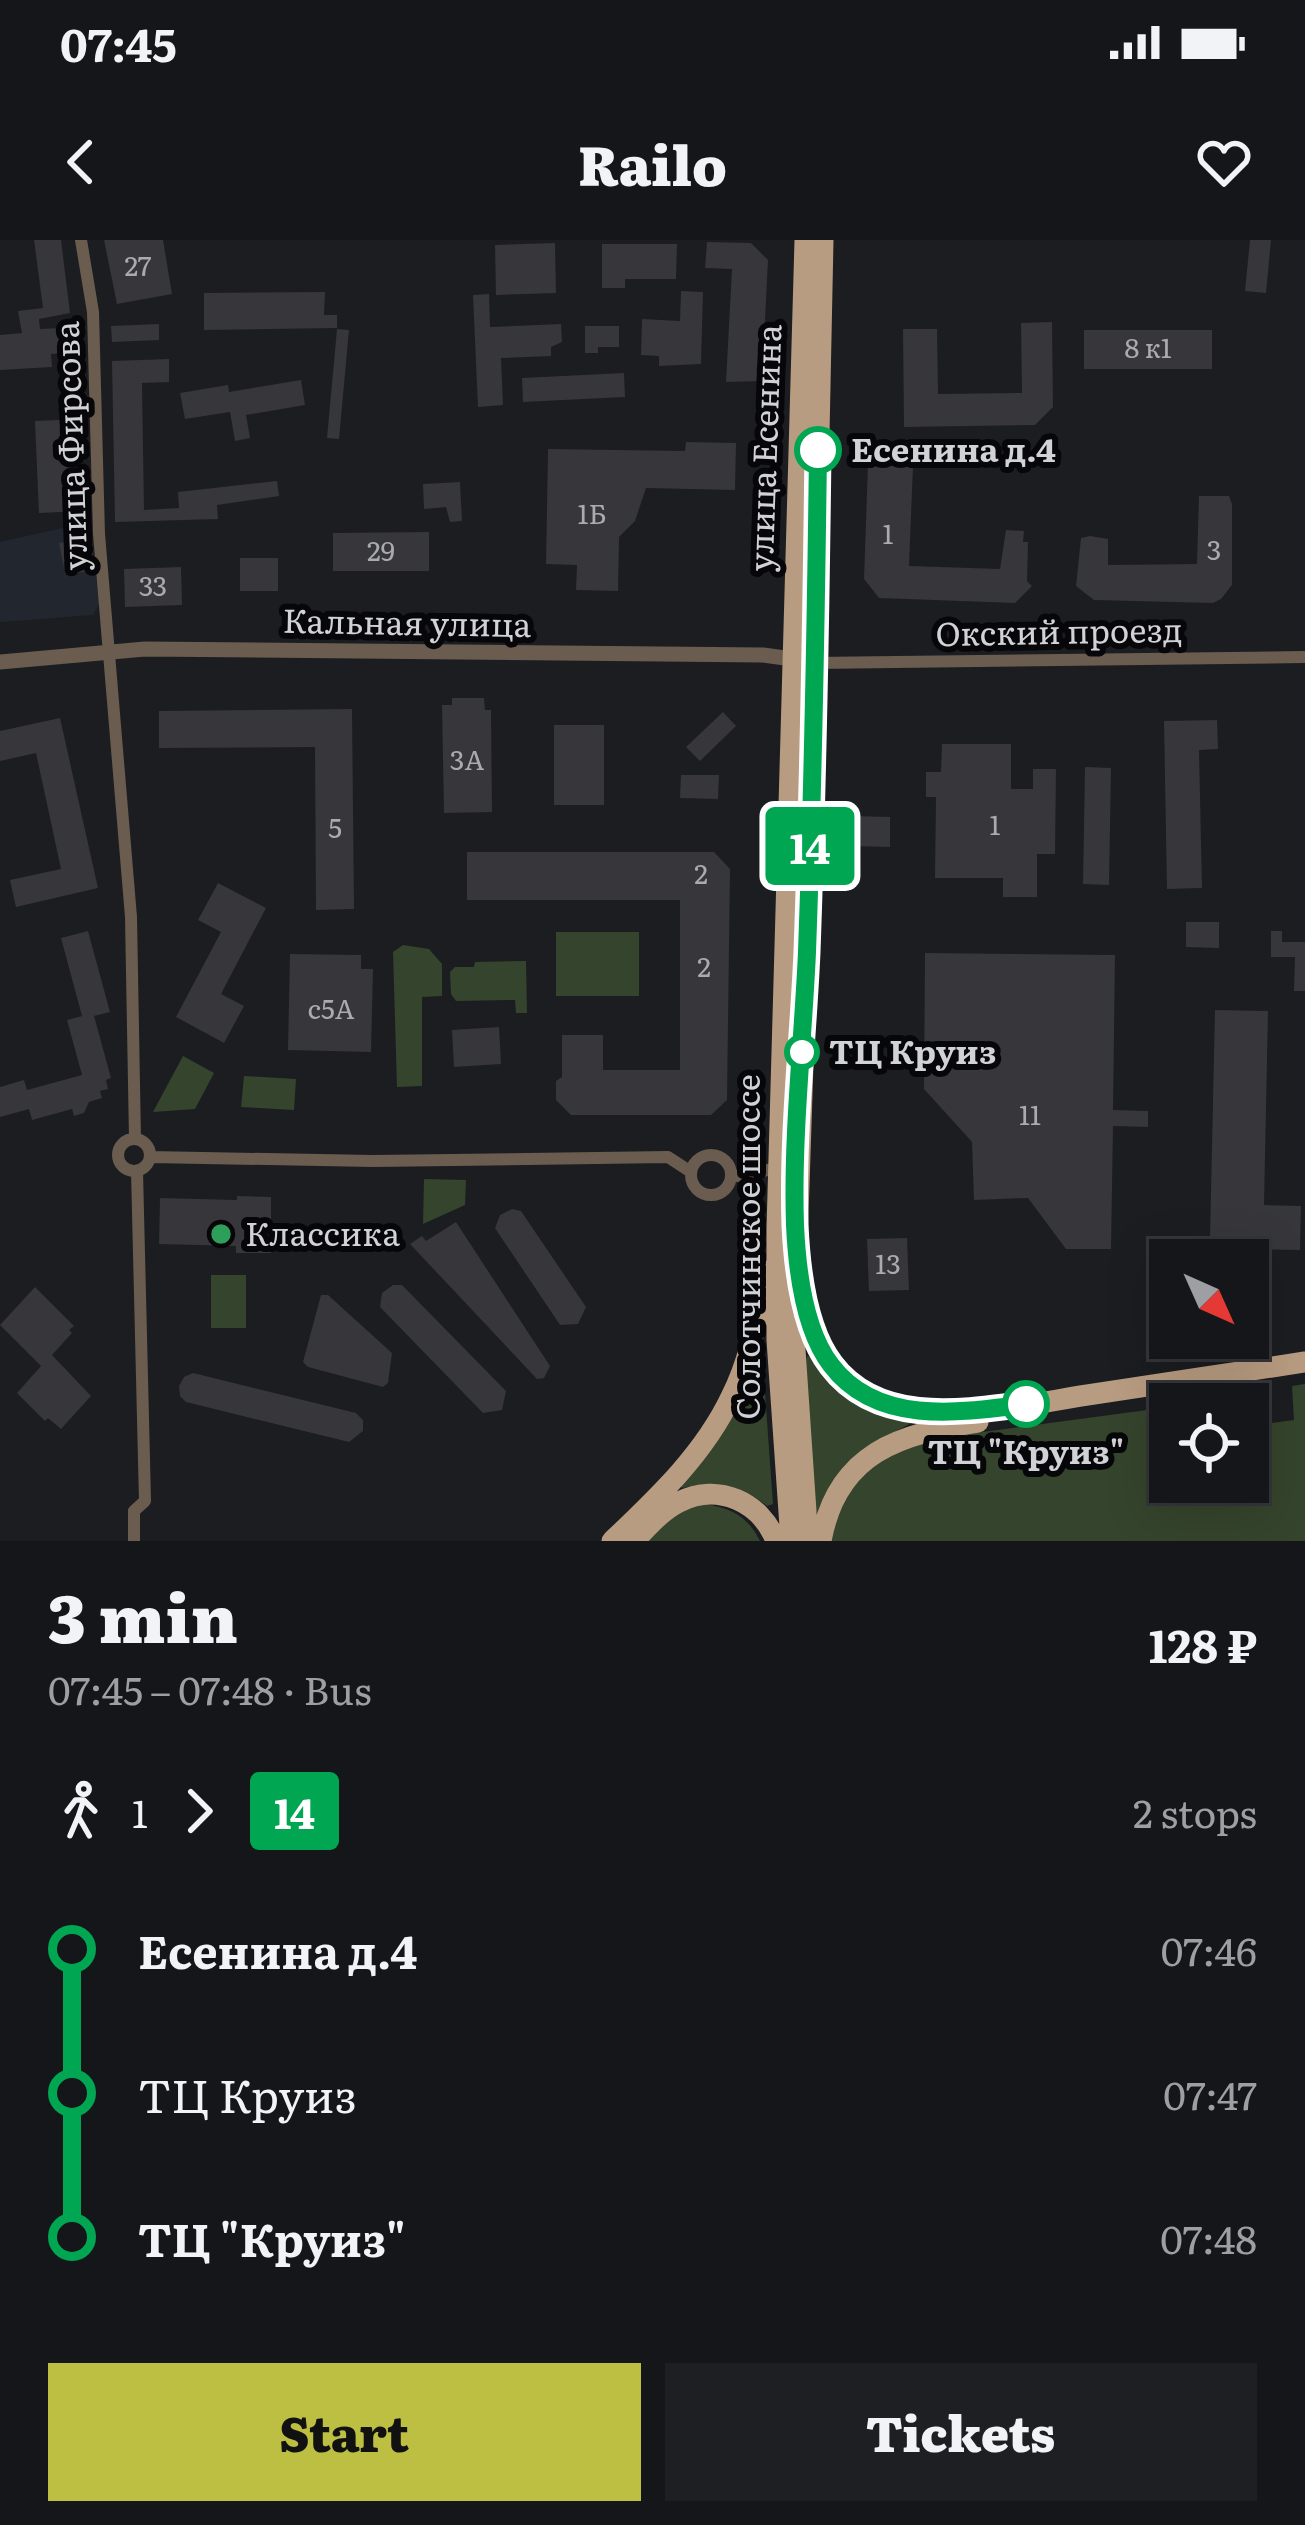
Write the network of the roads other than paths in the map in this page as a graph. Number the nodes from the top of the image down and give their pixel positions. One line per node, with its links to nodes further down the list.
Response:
1 (81, 240): 4 (street, улица Фирсова)
2 (805, 240): 6 (main road, улица Есенина)
3 (823, 240): 6 (main road, улица Есенина)
4 (110, 650): 6 (street, Кальная улица); 7 (street, Кальная улица); 10 (street, улица Фирсова)
5 (1305, 657): 6 (street, Окский проезд)
6 (802, 661): 8 (main road, Солотчинское шоссе); 9 (main road, Солотчинское шоссе)
7 (0, 662)
8 (782, 952): 9 (street); 12 (main road, Солотчинское шоссе)
9 (807, 952): 16 (main road, Солотчинское шоссе)
10 (135, 1139): 11 (street); 13 (street)
11 (150, 1157): 13 (street); 14 (street)
12 (778, 1168): 15 (street); 16 (main road, Солотчинское шоссе)
13 (136, 1171): 19 (street)
14 (691, 1172): 15 (street); 15 (street)
15 (730, 1177)
16 (786, 1228): 17 (main road); 20 (main road); 23 (main road, Солотчинское шоссе); 24 (main road, Солотчинское шоссе)
17 (1305, 1362)
18 (1305, 1371): 25 (main road)
19 (134, 1541)
20 (612, 1541)
21 (634, 1541): 22 (main road)
22 (776, 1541)
23 (790, 1541)
24 (808, 1541)
25 (821, 1541)

